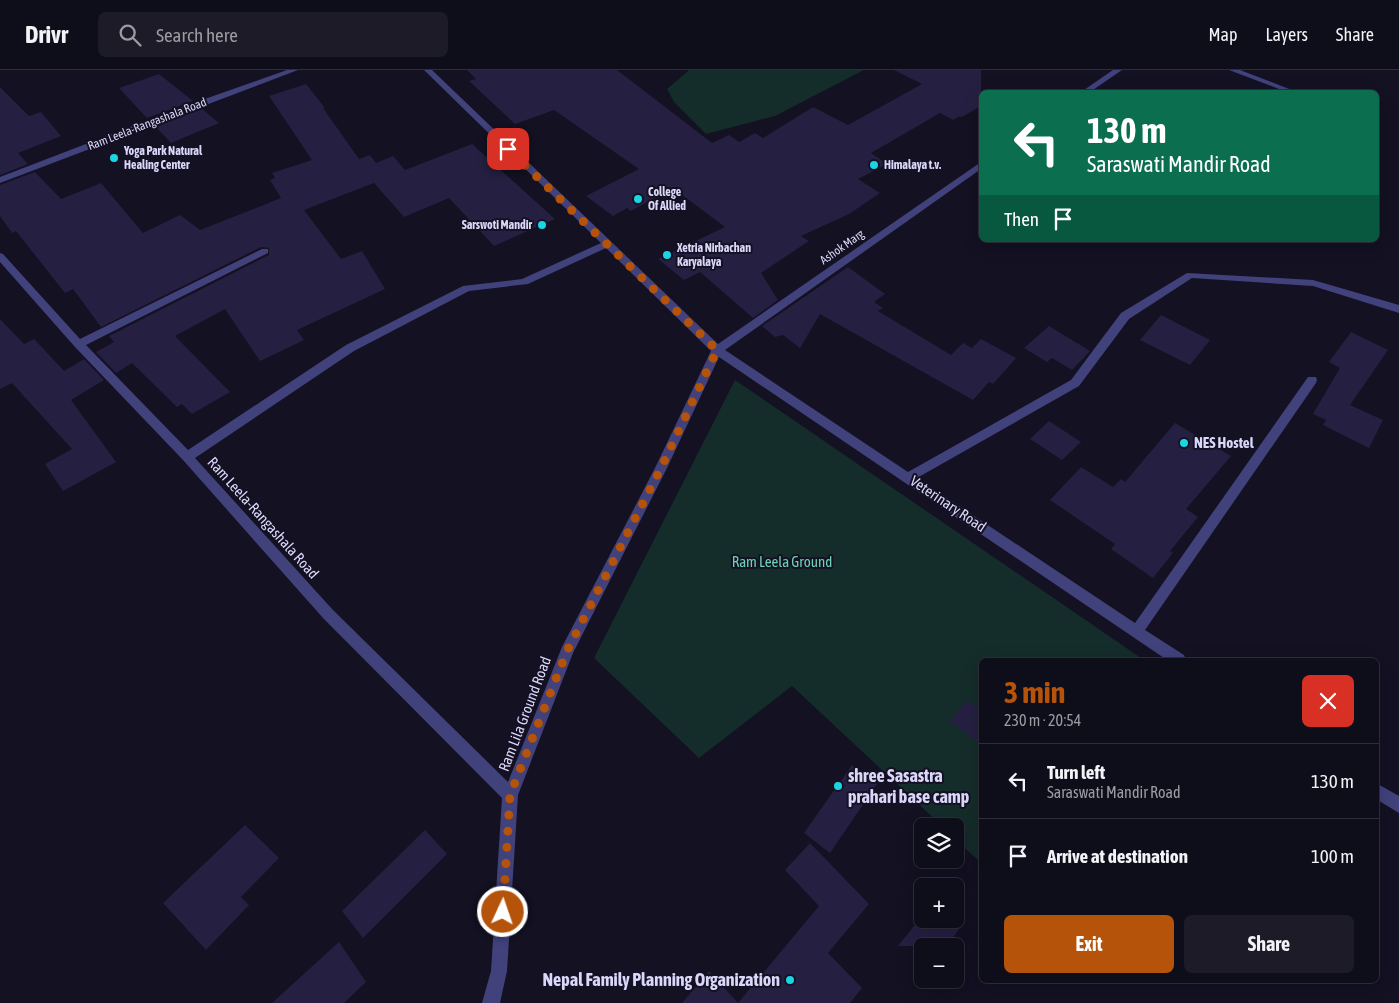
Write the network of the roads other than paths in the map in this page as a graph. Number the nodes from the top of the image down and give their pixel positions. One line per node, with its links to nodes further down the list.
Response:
1 (294, 70): 8 (street, Ram Leela-Rangashala Road)
2 (428, 70): 9 (street, Veterinary Road)
3 (1118, 70): 5 (street)
4 (1233, 70): 6 (street)
5 (1089, 90)
6 (1288, 90)
7 (979, 166): 14 (street, Ashok Marg)
8 (0, 180)
9 (606, 244): 14 (street, Veterinary Road); 16 (street)
10 (265, 251): 13 (street)
11 (0, 256): 13 (street, Ram Leela-Rangashala Road)
12 (1399, 309): 17 (street)
13 (79, 344): 16 (street, Ram Leela-Rangashala Road)
14 (717, 350): 17 (street, Veterinary Road); 21 (street, Ram Lila Ground Road)
15 (1312, 380): 18 (street)
16 (187, 457): 21 (street, Ram Leela-Rangashala Road)
17 (909, 477): 18 (street, Veterinary Road)
18 (1136, 632): 19 (street, Veterinary Road)
19 (1175, 658)
20 (1379, 792): 22 (street)
21 (510, 795): 23 (street, Ram Lila Ground Road)
22 (1399, 805)
23 (491, 1003)

